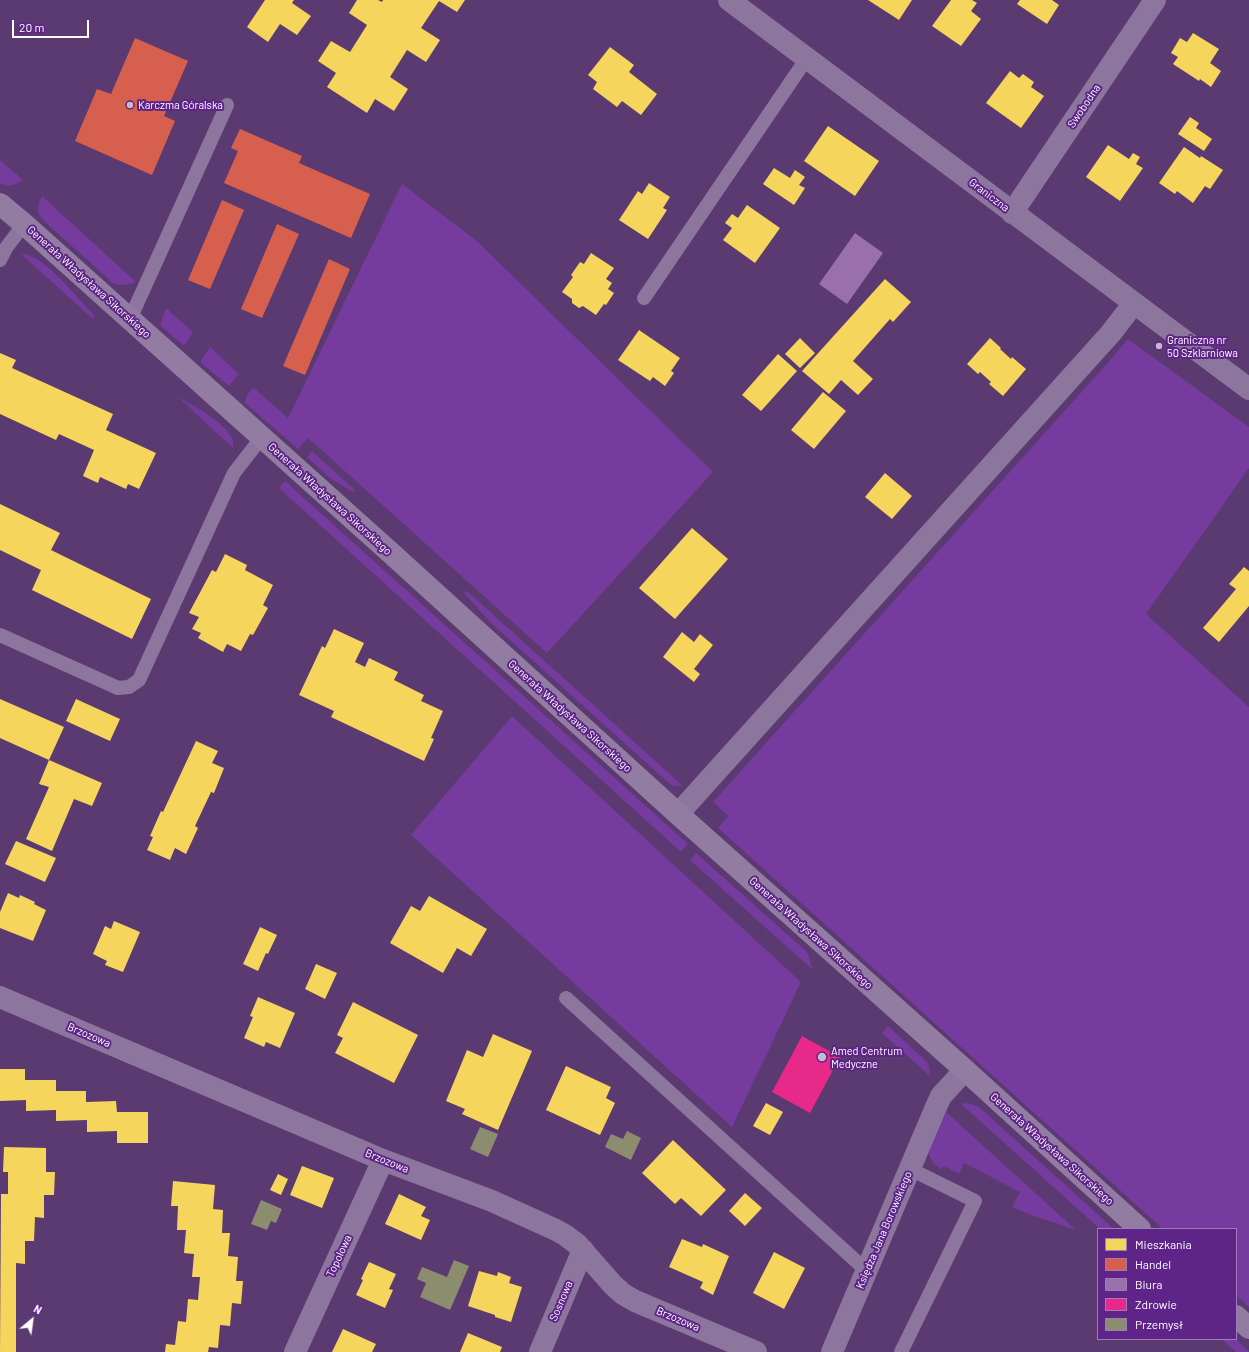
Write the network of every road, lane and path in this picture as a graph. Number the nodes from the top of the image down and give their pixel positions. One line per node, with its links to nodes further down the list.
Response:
1 (729, 0): 3 (street, Graniczna)
2 (1155, 0): 6 (street, Swobodna)
3 (807, 58): 6 (street, Graniczna); 9 (lane)
4 (227, 106): 11 (lane)
5 (0, 204): 7 (street, Generała Władysława Sikorskiego)
6 (1012, 213): 10 (street, Graniczna)
7 (24, 224): 8 (lane); 11 (street, Generała Władysława Sikorskiego)
8 (0, 260)
9 (644, 298)
10 (1134, 303): 12 (street, Graniczna); 15 (street)
11 (130, 319): 13 (street, Generała Władysława Sikorskiego)
12 (1249, 389)
13 (262, 437): 14 (lane); 15 (street, Generała Władysława Sikorskiego)
14 (0, 635)
15 (678, 814): 18 (street, Generała Władysława Sikorskiego)
16 (0, 997): 19 (street, Brzozowa)
17 (566, 998): 23 (lane)
18 (965, 1070): 20 (street, Księdza Jana Borowskiego); 21 (street, Generała Władysława Sikorskiego)
19 (383, 1160): 22 (street, Brzozowa); 26 (street, Topolowa)
20 (910, 1169): 23 (street, Księdza Jana Borowskiego); 30 (lane)
21 (1139, 1228)
22 (583, 1250): 27 (street, Sosnowa); 28 (street, Brzozowa)
23 (867, 1271): 29 (street, Księdza Jana Borowskiego)
24 (1237, 1317): 25 (street)
25 (1249, 1328)
26 (295, 1352)
27 (540, 1352)
28 (756, 1352)
29 (832, 1352)
30 (901, 1352)

